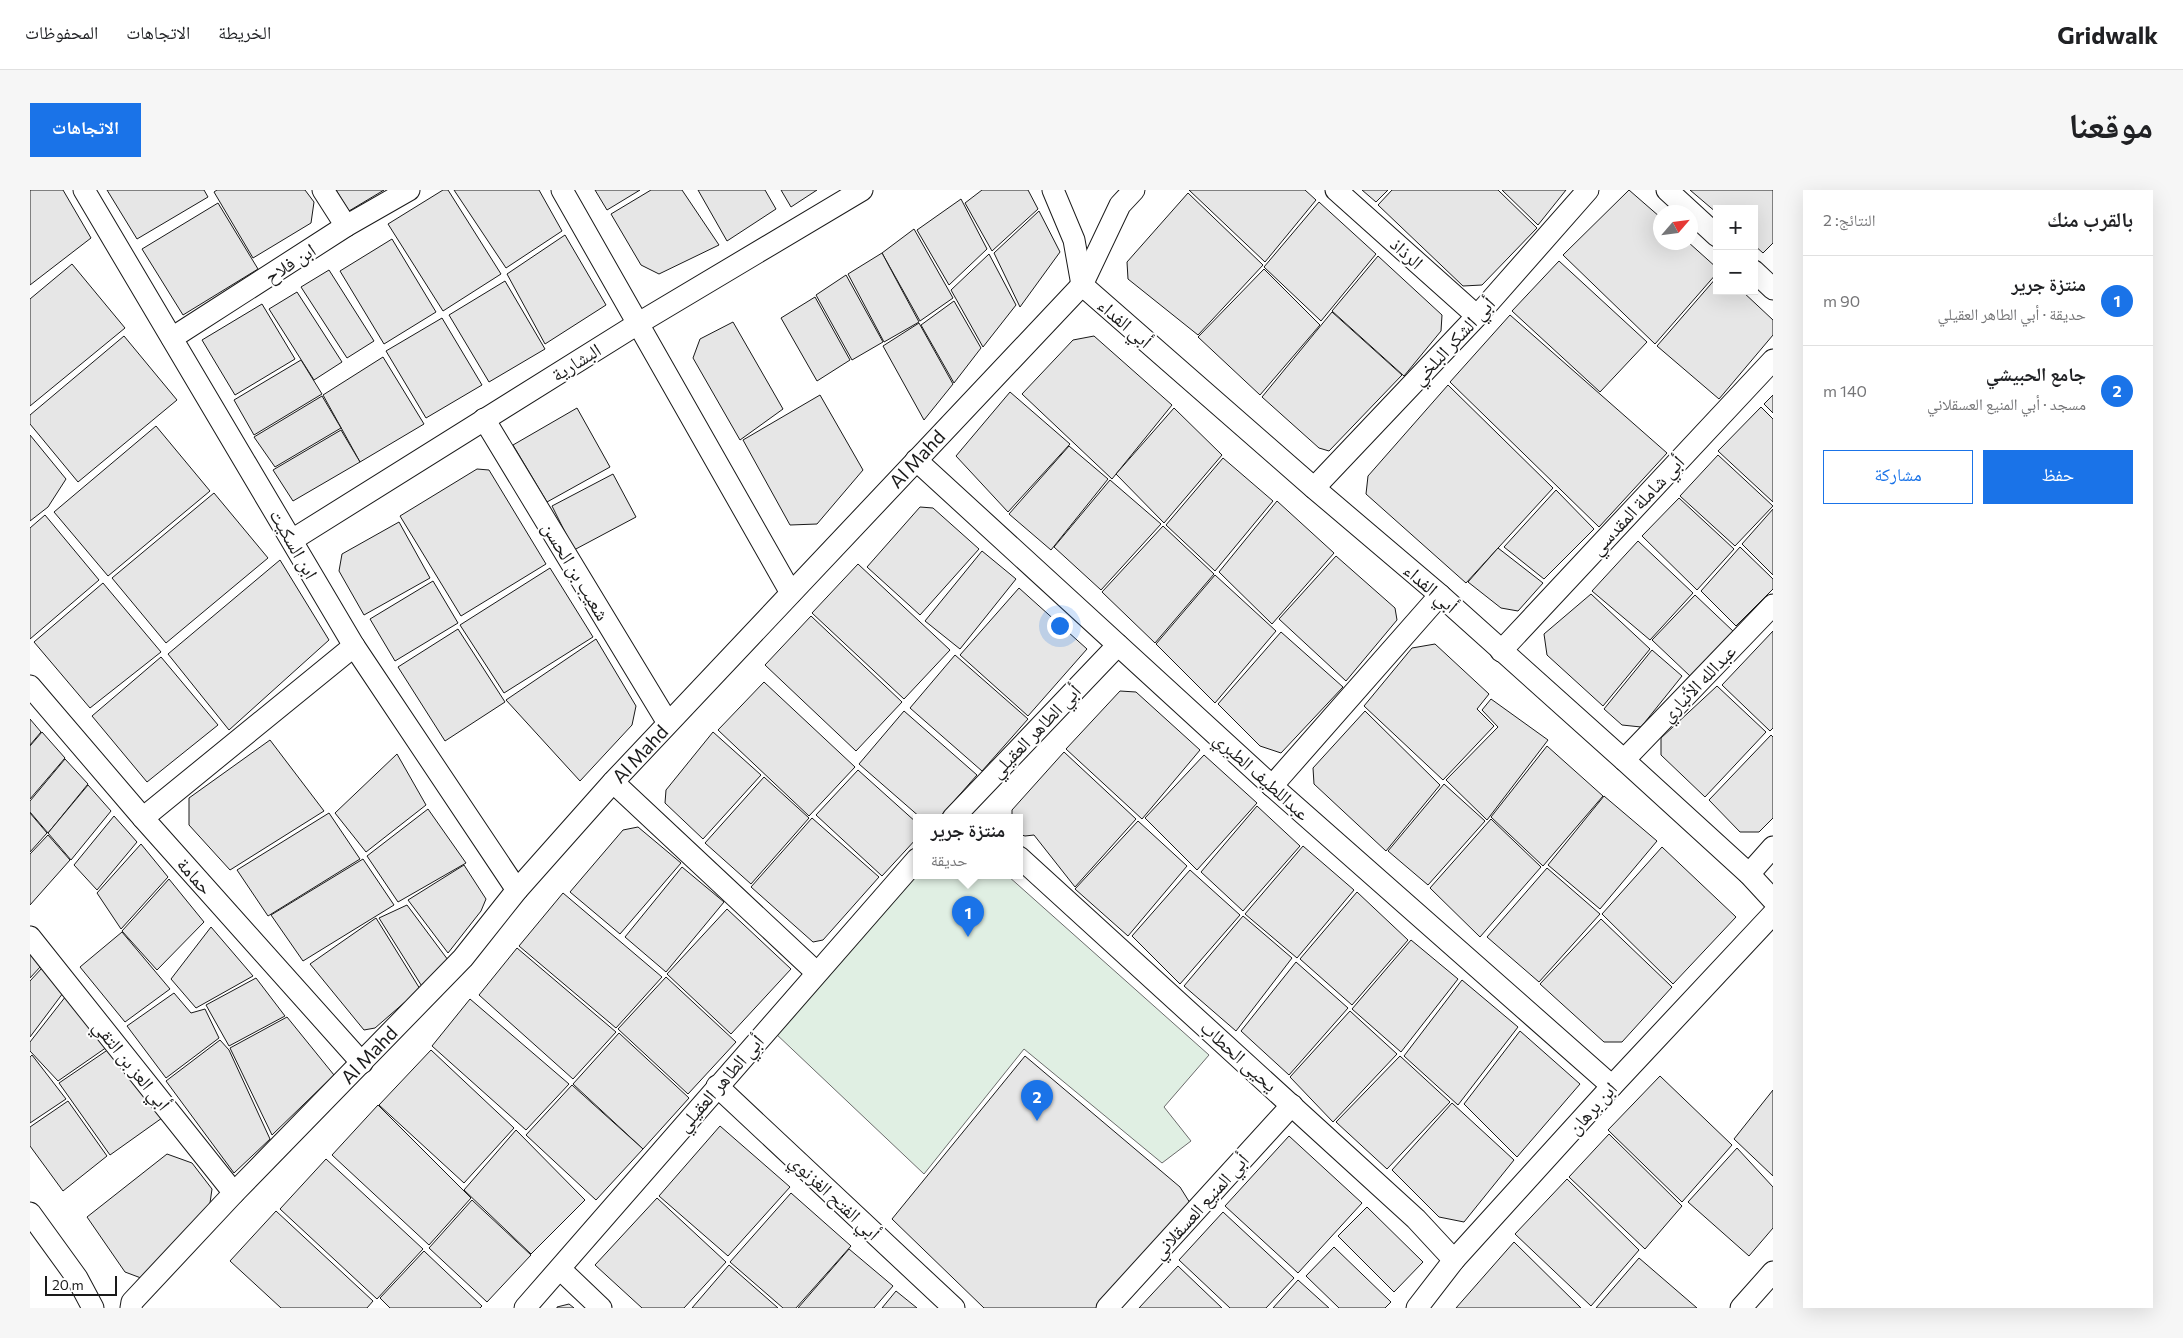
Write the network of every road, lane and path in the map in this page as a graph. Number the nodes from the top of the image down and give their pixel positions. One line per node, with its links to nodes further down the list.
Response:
1 (84, 190): 18 (street, ابن السكيت)
2 (323, 190): 11 (street)
3 (409, 190): 11 (street, ابن فلاح)
4 (562, 190): 17 (street)
5 (862, 190): 17 (street, البشارية)
6 (1053, 190): 14 (street)
7 (1134, 190): 14 (street, Al Mahd)
8 (1336, 190): 16 (street, الرذاذ)
9 (1588, 190): 16 (street, أبي الشكر البلخي)
10 (1667, 190): 12 (street)
11 (346, 226): 18 (street, ابن فلاح)
12 (1713, 232)
13 (1758, 275): 15 (street)
14 (1082, 285): 21 (street, Al Mahd); 22 (street, أبي الفداء)
15 (1773, 288)
16 (1477, 316): 22 (street, أبي الشكر البلخي)
17 (639, 323): 20 (street, البشارية); 24 (street)
18 (172, 338): 23 (street, ابن السكيت)
19 (1773, 360): 29 (street, أبي شاملة المقدسي)
20 (484, 419): 23 (street, البشارية); 31 (street, شعيب بن الحسن)
21 (916, 460): 24 (street, Al Mahd); 27 (street, عبداللطيف الطبري)
22 (1314, 488): 25 (street, أبي الفداء)
23 (292, 540): 28 (street, ابن السكيت)
24 (791, 593): 31 (street, Al Mahd)
25 (1440, 595): 29 (street, أبي الفداء); 34 (street)
26 (1773, 605): 32 (street, عبدالله الأنباري)
27 (1118, 644): 34 (street, عبداللطيف الطبري); 35 (street, أبي الطاهر العقيلي)
28 (354, 646): 36 (street); 41 (street, ابن السكيت)
29 (1501, 650): 32 (street, أبي الفداء)
30 (30, 686): 36 (street, حمامة)
31 (668, 723): 33 (street, Al Mahd)
32 (1624, 760): 40 (street, أبي الفداء)
33 (613, 782): 41 (street, Al Mahd); 45 (street)
34 (1272, 786): 48 (street, عبداللطيف الطبري)
35 (964, 814)
36 (144, 818): 46 (street, حمامة)
37 (1773, 847): 40 (street)
38 (1023, 861): 49 (street, يحيى الحطاب)
39 (913, 863): 45 (street, أبي الطاهر العقيلي)
40 (1749, 874): 42 (street, أبي الفداء)
41 (517, 890): 46 (street, Al Mahd)
42 (1773, 900)
43 (1773, 914): 48 (street, ابن برهان)
44 (30, 937): 50 (street, أبي العز بن التقي)
45 (816, 972): 47 (street, أبي الطاهر العقيلي)
46 (362, 1063): 50 (street, Al Mahd)
47 (717, 1086): 53 (street, أبي الطاهر العقيلي); 59 (street, أبي الفتح الغزنوي)
48 (1612, 1086): 52 (street, ابن برهان)
49 (1292, 1105): 52 (street, يحيى الحطاب); 60 (street, أبي المنيع العسقلاني)
50 (234, 1193): 56 (street, Al Mahd)
51 (30, 1213): 55 (street)
52 (1454, 1260): 61 (street, ابن برهان)
53 (560, 1269): 57 (street, أبي الطاهر العقيلي); 58 (street)
54 (1773, 1272): 62 (street)
55 (93, 1308)
56 (131, 1308)
57 (525, 1308)
58 (601, 1308)
59 (954, 1308)
60 (1107, 1308)
61 (1417, 1308)
62 (1741, 1308)

